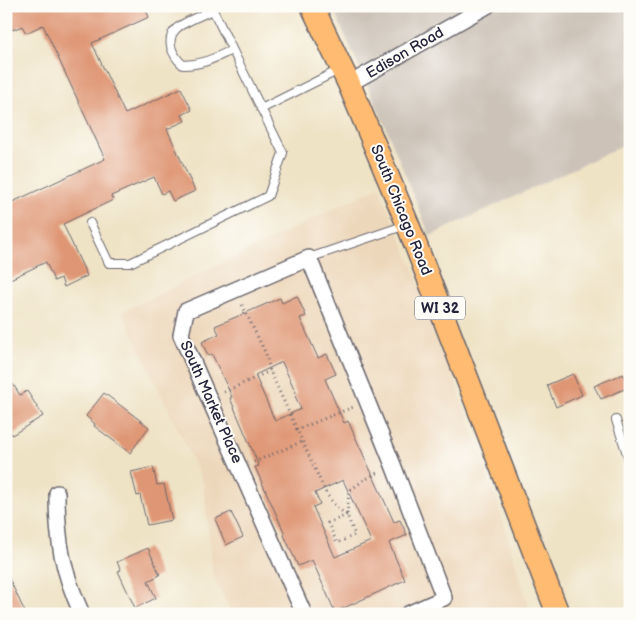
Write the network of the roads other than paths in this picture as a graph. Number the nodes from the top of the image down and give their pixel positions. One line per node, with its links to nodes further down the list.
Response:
1 (312, 6): 5 (main road, South Chicago Road / WI 32)
2 (487, 6): 5 (street, Edison Road)
3 (212, 8): 4 (lane); 4 (lane)
4 (232, 50): 6 (lane)
5 (345, 76): 6 (lane); 8 (main road, South Chicago Road / WI 32)
6 (261, 109): 7 (lane)
7 (90, 223)
8 (408, 225): 9 (lane, South Market Place); 16 (main road, South Chicago Road / WI 32)
9 (308, 258): 14 (street, South Market Place); 15 (street)
10 (616, 420): 11 (lane)
11 (630, 463)
12 (57, 493): 13 (street)
13 (82, 614)
14 (304, 614)
15 (408, 614)
16 (558, 614)

